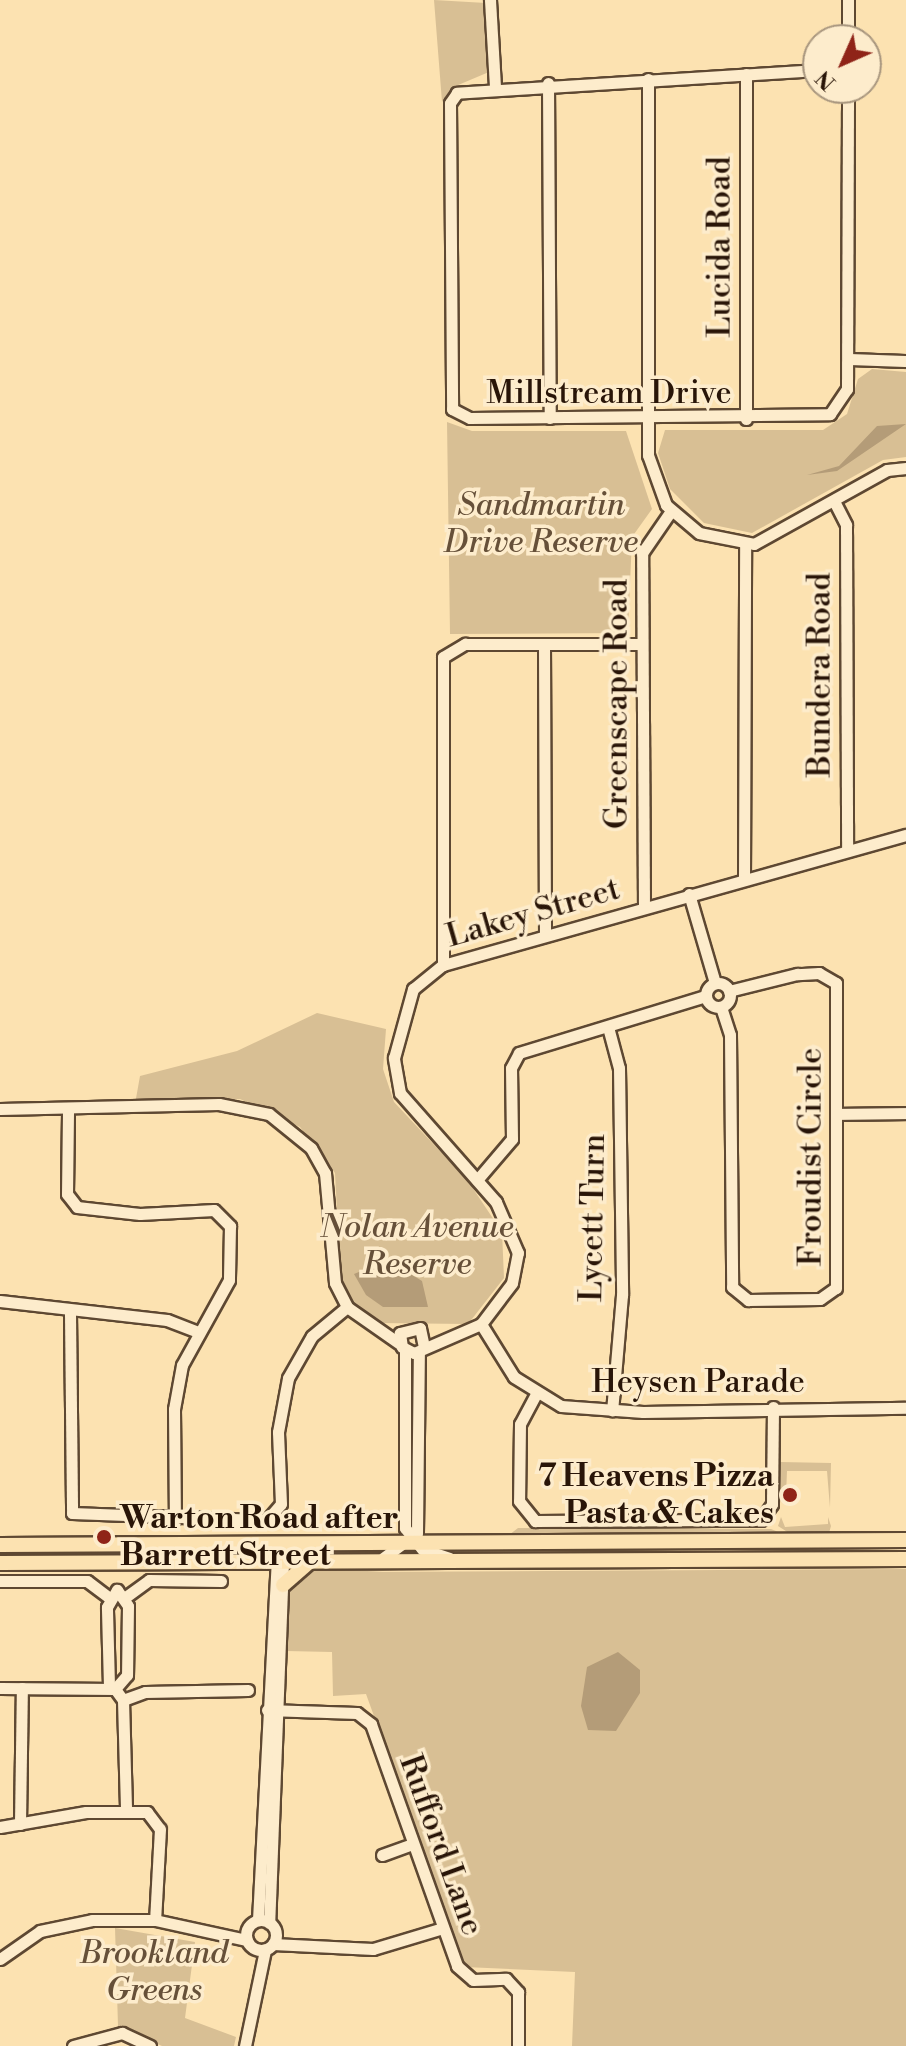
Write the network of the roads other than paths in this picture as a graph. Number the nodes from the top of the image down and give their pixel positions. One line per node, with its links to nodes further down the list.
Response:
1 (490, 0): 8 (street)
2 (848, 0): 3 (street)
3 (848, 24)
4 (802, 71): 5 (street, Millstream Drive)
5 (746, 74): 6 (street, Millstream Drive); 14 (street, Lucida Road)
6 (648, 79): 7 (street, Millstream Drive); 13 (street)
7 (548, 83): 8 (street, Millstream Drive); 12 (street)
8 (495, 86): 12 (street, Millstream Drive)
9 (848, 104): 10 (street, Millstream Drive)
10 (848, 359): 11 (street); 14 (street, Millstream Drive)
11 (906, 361)
12 (550, 418): 13 (street, Millstream Drive)
13 (647, 419): 14 (street, Millstream Drive); 17 (street)
14 (746, 419)
15 (906, 468): 16 (street)
16 (834, 501): 18 (street); 22 (street, Bundera Road)
17 (671, 511): 18 (street); 20 (street, Greenscape Road)
18 (745, 544): 23 (street)
19 (544, 644): 20 (street); 26 (street); 27 (street)
20 (642, 644): 25 (street, Greenscape Road)
21 (904, 835): 22 (street, Lakey Street)
22 (847, 851): 23 (street, Lakey Street)
23 (744, 878): 24 (street, Lakey Street)
24 (689, 894): 25 (street, Lakey Street); 28 (street)
25 (644, 907): 26 (street, Lakey Street)
26 (545, 934): 27 (street, Lakey Street)
27 (443, 965): 37 (street, Lakey Street)
28 (715, 983): 29 (street); 30 (street)
29 (729, 991): 31 (street); 36 (street, Froudist Circle)
30 (706, 996): 31 (street); 32 (street)
31 (721, 1007): 36 (street, Froudist Circle)
32 (608, 1027): 37 (street); 52 (street, Lycett Turn)
33 (0, 1109): 34 (street)
34 (68, 1113): 39 (street); 45 (street)
35 (906, 1113): 36 (street)
36 (837, 1114)
37 (477, 1180): 41 (street, Lakey Street)
38 (0, 1301): 40 (street)
39 (347, 1307): 43 (street); 53 (street)
40 (70, 1314): 45 (street); 53 (street)
41 (481, 1324): 46 (street); 49 (street)
42 (406, 1327): 43 (street); 44 (street); 47 (street)
43 (381, 1329): 47 (street)
44 (422, 1329): 46 (street); 48 (street)
45 (198, 1332): 53 (street)
46 (450, 1333): 48 (street)
47 (402, 1347): 48 (street); 54 (street)
48 (421, 1350): 54 (street)
49 (536, 1394): 50 (street); 52 (street, Heysen Parade)
50 (773, 1407): 51 (street, Heysen Parade); 52 (street, Heysen Parade)
51 (906, 1408)
52 (612, 1411)
53 (175, 1519)
54 (412, 1540): 55 (main road); 57 (main road); 61 (street); 62 (street)
55 (906, 1540)
56 (252, 1541): 57 (main road); 58 (main road); 59 (street)
57 (297, 1541): 59 (street)
58 (0, 1545)
59 (277, 1558): 60 (main road); 64 (main road); 67 (street); 76 (street)
60 (315, 1558): 61 (main road); 67 (main road)
61 (383, 1558): 62 (main road)
62 (450, 1558): 63 (main road)
63 (906, 1559)
64 (0, 1563)
65 (0, 1581): 69 (street)
66 (221, 1581): 68 (street)
67 (283, 1585): 75 (street)
68 (127, 1596): 69 (street); 72 (street)
69 (108, 1597): 72 (street)
70 (0, 1688): 71 (street)
71 (22, 1688): 72 (street); 78 (street)
72 (112, 1688): 74 (street)
73 (248, 1690): 74 (street)
74 (123, 1700): 77 (street)
75 (283, 1709): 76 (street, Rufford Lane); 80 (street, Rufford Lane); 84 (street)
76 (267, 1710): 84 (street)
77 (126, 1809): 78 (street); 82 (street)
78 (20, 1824): 79 (street)
79 (0, 1827)
80 (412, 1844): 81 (street); 83 (street, Rufford Lane)
81 (382, 1855)
82 (155, 1920): 84 (street); 85 (street)
83 (443, 1928): 84 (street); 89 (street, Rufford Lane)
84 (261, 1936): 88 (street)
85 (3, 1952)
86 (73, 2046): 87 (street)
87 (150, 2046)
88 (245, 2046)
89 (518, 2046)

